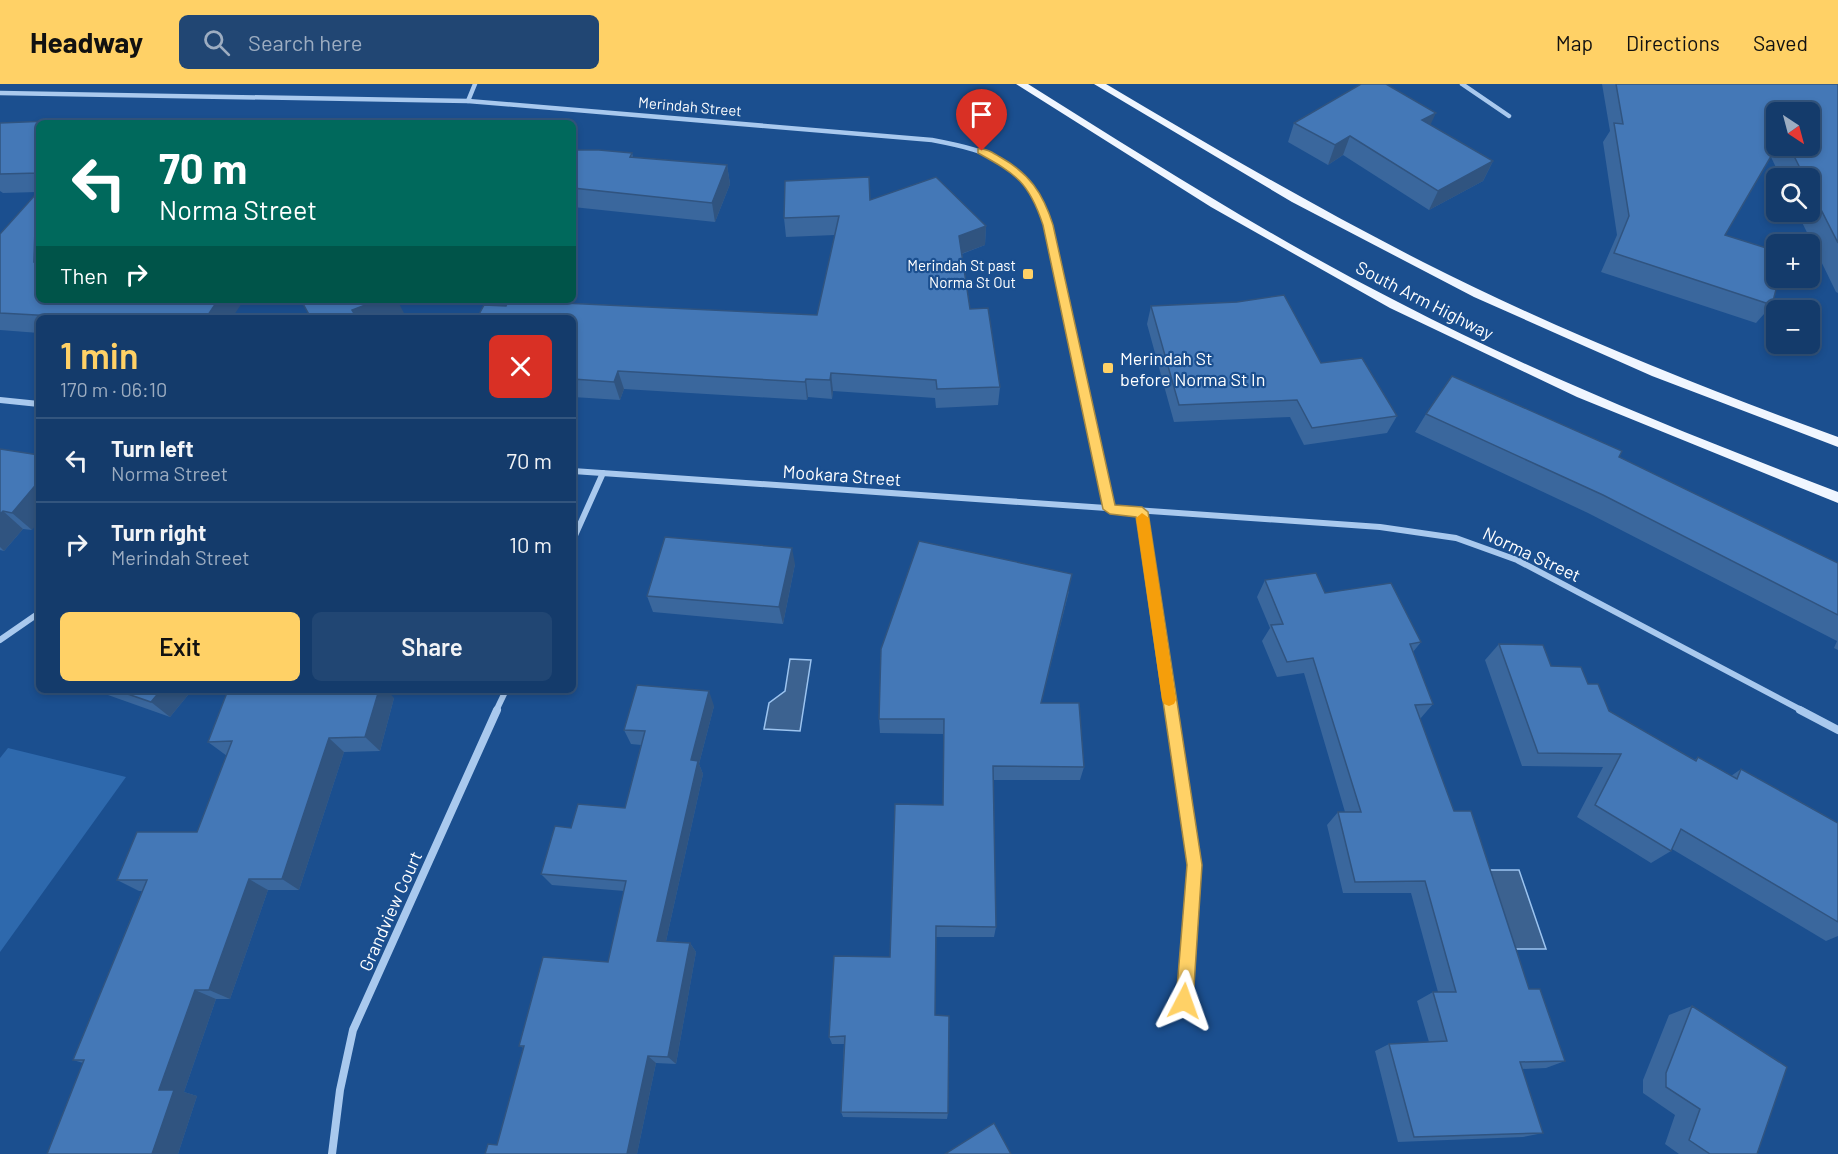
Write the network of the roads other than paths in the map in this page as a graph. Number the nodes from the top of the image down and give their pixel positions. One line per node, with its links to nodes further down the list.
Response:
1 (475, 84): 6 (street)
2 (1021, 84): 13 (main road, South Arm Highway)
3 (1099, 84): 10 (main road, South Arm Highway)
4 (1462, 84): 7 (street)
5 (0, 93): 6 (street, Merindah Street)
6 (468, 101): 14 (street, Merindah Street)
7 (1509, 116)
8 (0, 400): 9 (street)
9 (36, 404)
10 (1838, 442)
11 (576, 471): 12 (street, Mookara Street)
12 (603, 473): 14 (street, Mookara Street); 16 (street)
13 (1838, 498)
14 (1110, 509): 15 (street, Norma Street)
15 (1142, 512): 20 (street, Norma Street); 21 (street)
16 (576, 533)
17 (36, 615): 18 (street)
18 (0, 640)
19 (505, 693): 22 (street, Grandview Court)
20 (1838, 730)
21 (1184, 1001)
22 (332, 1154)

